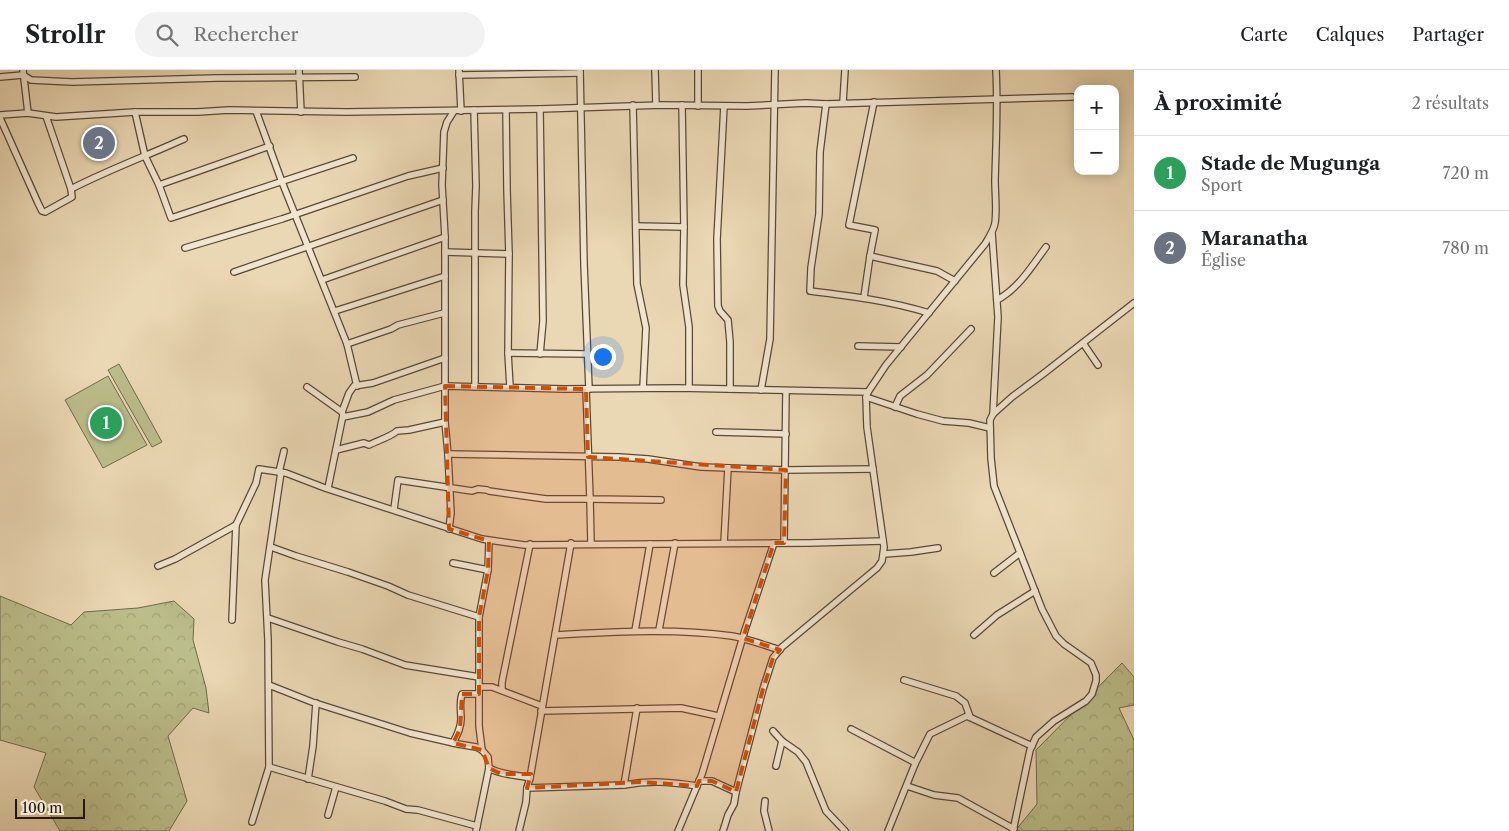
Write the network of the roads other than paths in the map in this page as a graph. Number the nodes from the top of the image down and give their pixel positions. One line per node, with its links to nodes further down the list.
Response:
1 (299, 70): 12 (street)
2 (655, 70): 19 (street)
3 (698, 70): 22 (street)
4 (775, 70): 17 (street)
5 (845, 70): 15 (street)
6 (996, 70): 14 (street)
7 (459, 72): 8 (street); 29 (street)
8 (580, 72): 24 (street)
9 (23, 73): 10 (street); 12 (street); 32 (street)
10 (0, 77)
11 (355, 77): 12 (street)
12 (299, 78): 31 (street)
13 (1072, 97): 14 (street)
14 (998, 98): 16 (street); 47 (street)
15 (843, 102): 16 (street); 18 (street)
16 (874, 102): 55 (street)
17 (774, 104): 18 (street); 23 (street); 85 (street)
18 (826, 104): 60 (street)
19 (656, 105): 20 (street); 21 (street)
20 (682, 105): 22 (street); 46 (street)
21 (633, 106): 24 (street); 45 (street)
22 (698, 106): 23 (street)
23 (724, 106): 84 (street)
24 (581, 108): 25 (street); 73 (street)
25 (540, 109): 27 (street); 72 (street)
26 (474, 110): 27 (street); 29 (street); 53 (street)
27 (506, 110): 54 (street)
28 (256, 111): 30 (street); 31 (street); 36 (street)
29 (458, 111): 31 (street); 39 (street)
30 (135, 112): 34 (street); 37 (street)
31 (301, 112)
32 (28, 113): 33 (street); 34 (street)
33 (0, 116): 42 (street)
34 (46, 116): 42 (street)
35 (184, 139): 37 (street)
36 (270, 146): 40 (street); 41 (street)
37 (145, 156): 41 (street); 42 (street)
38 (353, 158): 40 (street)
39 (443, 168): 43 (street); 44 (street)
40 (282, 182): 41 (street); 44 (street)
41 (159, 185)
42 (71, 189)
43 (443, 200): 48 (street); 49 (street)
44 (295, 215): 49 (street); 51 (street)
45 (636, 226): 46 (street); 81 (street)
46 (684, 227): 82 (street)
47 (992, 231): 59 (street); 61 (street)
48 (445, 237): 52 (street); 58 (street)
49 (307, 246): 56 (street); 58 (street)
50 (1046, 247): 61 (street)
51 (185, 248)
52 (444, 252): 53 (street); 57 (street)
53 (476, 253): 54 (street); 79 (street)
54 (509, 254): 71 (street)
55 (870, 256): 59 (street); 60 (street)
56 (234, 272)
57 (445, 276): 63 (street); 64 (street)
58 (322, 280): 63 (street)
59 (955, 281): 65 (street)
60 (864, 298): 65 (street)
61 (998, 300): 90 (street)
62 (1134, 303): 67 (street)
63 (335, 311): 68 (street)
64 (444, 313): 68 (street); 74 (street)
65 (929, 313): 70 (street)
66 (971, 330): 88 (street)
67 (1083, 343): 75 (street); 90 (street)
68 (347, 344): 76 (street)
69 (858, 346): 70 (street)
70 (901, 347): 87 (street)
71 (508, 353): 72 (street); 80 (street)
72 (540, 354): 73 (street)
73 (588, 354): 83 (street)
74 (445, 358): 76 (street); 77 (street)
75 (1098, 365)
76 (357, 386): 89 (street)
77 (445, 386): 79 (street); 89 (street); 91 (street)
78 (307, 387): 89 (street)
79 (475, 387): 80 (street)
80 (510, 387): 83 (street)
81 (642, 388): 82 (street); 83 (street)
82 (689, 388): 84 (street)
83 (587, 389): 98 (street)
84 (730, 389): 85 (street)
85 (761, 390): 86 (street)
86 (786, 391): 87 (street); 94 (street)
87 (867, 394): 88 (street); 101 (street)
88 (894, 407): 92 (street)
89 (343, 414): 95 (street)
90 (993, 414): 92 (street)
91 (445, 422): 95 (street); 97 (street)
92 (990, 428): 122 (street)
93 (716, 432): 94 (street)
94 (786, 434): 100 (street)
95 (336, 450): 103 (street)
96 (284, 451): 102 (street)
97 (448, 454): 98 (street); 104 (street)
98 (588, 457): 99 (street); 105 (street)
99 (728, 468): 100 (street); 114 (street)
100 (786, 470): 101 (street); 116 (street)
101 (873, 470): 110 (street)
102 (280, 472): 103 (street); 108 (street); 120 (street)
103 (328, 488): 107 (street)
104 (449, 488): 105 (street); 107 (street); 109 (street)
105 (590, 499): 106 (street); 118 (street)
106 (661, 500)
107 (394, 509): 109 (street)
108 (236, 525): 125 (street); 131 (street)
109 (449, 529): 111 (street)
110 (883, 540): 116 (street); 123 (street)
111 (488, 541): 117 (street); 126 (street)
112 (571, 543): 117 (street); 118 (street); 134 (street)
113 (675, 543): 114 (street); 119 (street); 132 (street)
114 (724, 543): 115 (street)
115 (774, 543): 116 (street); 136 (street)
116 (784, 543)
117 (530, 544): 142 (street)
118 (591, 544): 119 (street)
119 (650, 544): 133 (street)
120 (271, 547): 129 (street); 130 (street)
121 (938, 548): 123 (street)
122 (1020, 553): 127 (street); 128 (street)
123 (884, 554): 137 (street)
124 (453, 563): 126 (street)
125 (158, 566)
126 (488, 570): 129 (street)
127 (994, 573)
128 (1034, 591): 135 (street); 153 (street)
129 (479, 617): 138 (street)
130 (268, 618): 138 (street); 140 (street)
131 (232, 620)
132 (659, 630): 133 (street); 136 (street)
133 (635, 631): 134 (street)
134 (555, 635): 145 (street)
135 (974, 635)
136 (743, 638): 137 (street); 147 (street)
137 (780, 650): 166 (street)
138 (479, 677): 141 (street)
139 (904, 680): 148 (street)
140 (269, 686): 144 (street); 157 (street)
141 (479, 687): 142 (street); 143 (street)
142 (502, 690): 145 (street)
143 (479, 694): 152 (street); 154 (street)
144 (316, 703): 152 (street); 159 (street)
145 (542, 708): 146 (street); 160 (street)
146 (637, 708): 147 (street); 162 (street)
147 (718, 716): 161 (street)
148 (970, 717): 153 (street); 155 (street)
149 (851, 729): 155 (street)
150 (773, 731): 151 (street)
151 (782, 741): 156 (street); 176 (street)
152 (453, 743): 154 (street)
153 (1032, 746): 171 (street)
154 (482, 750): 158 (street)
155 (916, 764): 163 (street)
156 (776, 766)
157 (269, 767): 159 (street); 169 (street)
158 (489, 768): 160 (street); 170 (street)
159 (308, 778): 164 (street)
160 (530, 778): 165 (street)
161 (698, 784): 162 (street); 166 (street); 173 (street)
162 (624, 785): 165 (street)
163 (907, 786): 171 (street); 177 (street)
164 (336, 787): 168 (street); 170 (street)
165 (527, 788): 172 (street)
166 (736, 792): 174 (street)
167 (766, 801): 175 (street)
168 (328, 815)
169 (252, 822)
170 (477, 829)
171 (1013, 830)
172 (519, 831)
173 (678, 831)
174 (723, 831)
175 (769, 831)
176 (845, 831)
177 (888, 831)

